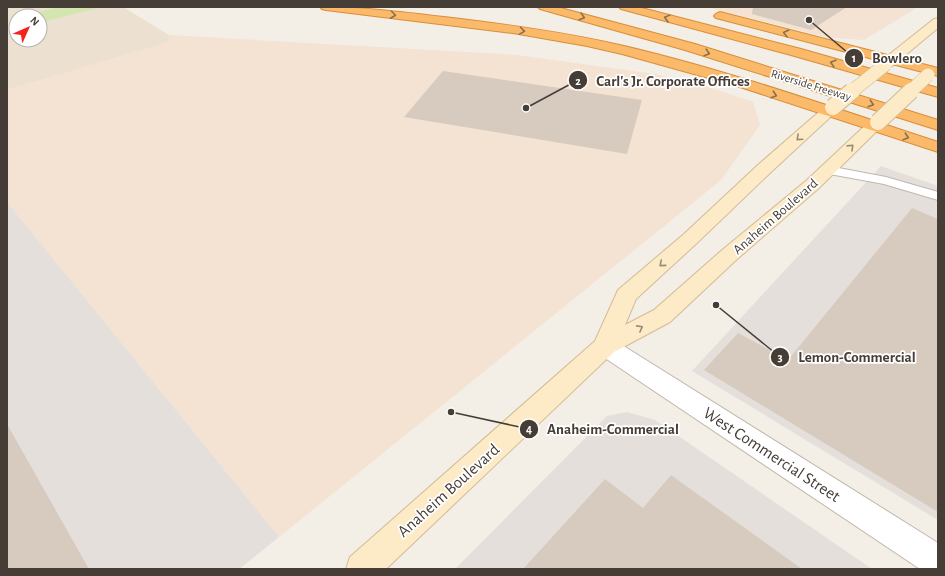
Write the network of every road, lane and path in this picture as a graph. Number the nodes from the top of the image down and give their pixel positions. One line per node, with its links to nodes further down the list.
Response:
1 (326, 7): 9 (highway, one-way to 9)
2 (544, 7): 11 (highway, Riverside Freeway, one-way to 11)
3 (625, 7): 8 (highway, Riverside Freeway, one-way to 3)
4 (705, 13): 6 (highway, one-way to 4)
5 (938, 22): 6 (street, Anaheim Boulevard)
6 (889, 62): 7 (highway); 9 (street, Anaheim Boulevard, bridge)
7 (934, 71): 10 (street, Anaheim Boulevard, bridge)
8 (938, 93)
9 (831, 110): 10 (highway); 15 (street, Anaheim Boulevard, one-way to 15)
10 (876, 124): 12 (highway, one-way to 12); 13 (street, Anaheim Boulevard, one-way to 10)
11 (938, 125)
12 (938, 147)
13 (828, 170): 14 (lane); 15 (street, Anaheim Boulevard, one-way to 13)
14 (938, 196)
15 (605, 346): 16 (street, West Commercial Street); 17 (street, Anaheim Boulevard)
16 (938, 562)
17 (362, 569)

